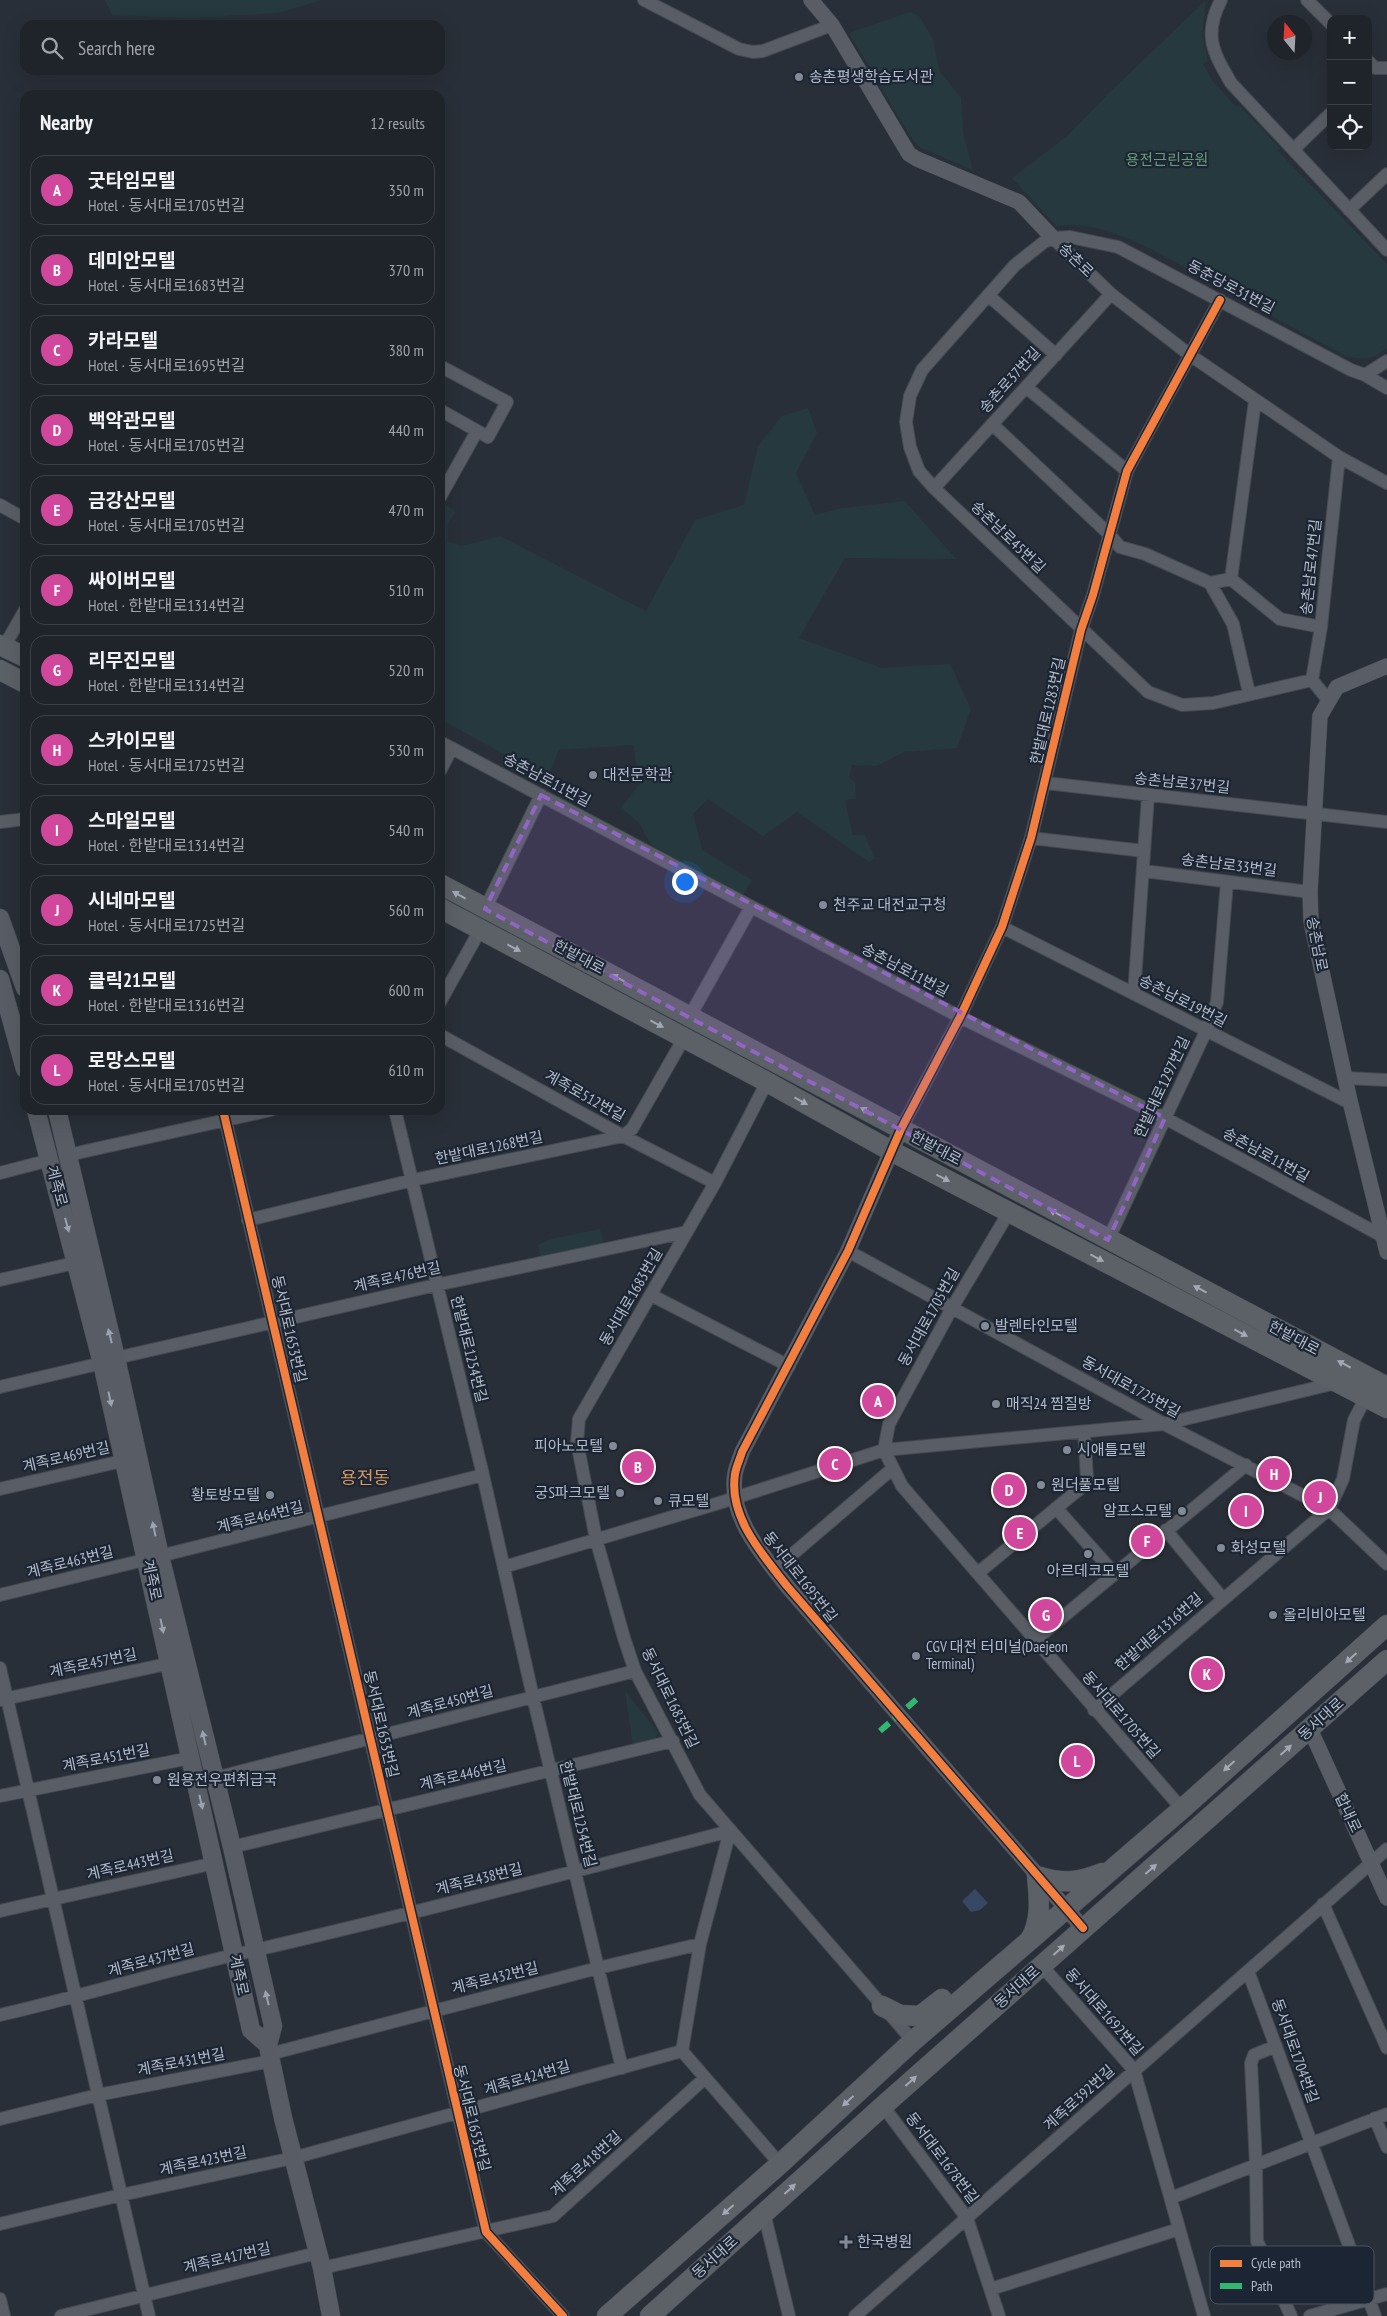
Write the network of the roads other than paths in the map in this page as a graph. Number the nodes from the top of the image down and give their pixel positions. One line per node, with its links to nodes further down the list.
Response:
1 (644, 0): 6 (street)
2 (811, 0): 6 (street, 송촌로)
3 (1221, 0): 8 (street)
4 (1307, 0): 5 (street)
5 (1327, 20)
6 (832, 25): 11 (street, 송촌로)
7 (1327, 116): 8 (street)
8 (1294, 149): 10 (street)
9 (1387, 174): 10 (street)
10 (1349, 210): 12 (street)
11 (1053, 238): 13 (street, 송촌로); 14 (street, 송촌남로45번길); 15 (street, 동춘당로31번길)
12 (1387, 250)
13 (1111, 294): 16 (street, 송촌로37번길); 17 (street, 송촌로)
14 (988, 295): 16 (street); 31 (street, 송촌남로45번길)
15 (1220, 300): 17 (street, 한밭대로1283번길); 20 (street, 동춘당로31번길)
16 (1056, 355): 21 (street, 송촌로37번길)
17 (1190, 355): 23 (street, 송촌로); 28 (street, 한밭대로1283번길)
18 (1387, 361): 20 (street)
19 (445, 369): 26 (street)
20 (1365, 374): 22 (street, 동춘당로31번길)
21 (1026, 387): 25 (street, 송촌로37번길); 28 (street)
22 (1387, 388)
23 (1255, 401): 27 (street, 송촌로); 35 (street)
24 (445, 413): 26 (street)
25 (992, 424): 31 (street, 송촌로37번길); 34 (street)
26 (477, 431): 29 (street)
27 (1339, 457): 30 (street, 송촌로); 38 (street, 송촌남로47번길)
28 (1127, 471): 34 (street, 한밭대로1283번길)
29 (445, 477)
30 (1387, 483)
31 (934, 488): 39 (street, 송촌남로45번길)
32 (0, 505): 33 (street)
33 (20, 516)
34 (1110, 535): 36 (street); 39 (street, 한밭대로1283번길)
35 (1231, 579): 36 (street); 38 (street)
36 (1210, 583): 46 (street)
37 (20, 618): 40 (street)
38 (1321, 627): 45 (street, 송촌남로47번길)
39 (1081, 630): 46 (street, 송촌남로45번길); 51 (street, 한밭대로1283번길)
40 (2, 646): 41 (main road)
41 (20, 655)
42 (1387, 666): 47 (street, 송촌남로)
43 (0, 670): 44 (main road)
44 (20, 680)
45 (1312, 680): 46 (street, 송촌남로45번길); 47 (street)
46 (1249, 694)
47 (1328, 701): 54 (street, 송촌남로)
48 (445, 744): 49 (street, 송촌남로11번길)
49 (452, 748): 50 (street); 52 (street, 송촌남로11번길)
50 (445, 761)
51 (1046, 783): 53 (street, 송촌남로37번길); 58 (street, 한밭대로1283번길)
52 (542, 796): 64 (street, 송촌남로11번길); 65 (street)
53 (1148, 796): 54 (street, 송촌남로37번길); 59 (street)
54 (1316, 814): 57 (street, 송촌남로37번길); 63 (street, 송촌남로)
55 (20, 820): 56 (street)
56 (0, 822)
57 (1387, 822)
58 (1031, 838): 59 (street); 68 (street, 한밭대로1283번길)
59 (1144, 851): 60 (street)
60 (1144, 871): 61 (street, 송촌남로33번길); 73 (street)
61 (1227, 882): 63 (street, 송촌남로33번길); 76 (street, 한밭대로1297번길)
62 (445, 887): 65 (main road, 한밭대로, one-way to 62)
63 (1310, 892): 80 (street, 송촌남로)
64 (751, 907): 74 (street); 75 (street, 송촌남로11번길)
65 (485, 909): 74 (main road, 한밭대로, one-way to 65)
66 (445, 911): 69 (main road, 한밭대로)
67 (0, 918): 70 (main road)
68 (1002, 927): 73 (street, 송촌남로19번길); 75 (street, 한밭대로1283번길)
69 (480, 930): 72 (street); 78 (main road, 한밭대로, one-way to 78)
70 (20, 970)
71 (0, 979): 79 (main road)
72 (445, 993)
73 (1134, 994): 76 (street, 송촌남로19번길)
74 (690, 1016): 89 (main road, 한밭대로, one-way to 74)
75 (960, 1017): 88 (street, 송촌남로11번길); 89 (street, 한밭대로1283번길)
76 (1206, 1031): 83 (street, 송촌남로19번길); 88 (street, 한밭대로1297번길)
77 (445, 1037): 90 (street, 계족로512번길)
78 (684, 1038): 82 (main road, 한밭대로); 90 (street)
79 (20, 1051)
80 (1345, 1078): 81 (street); 83 (street, 송촌남로)
81 (1387, 1080)
82 (767, 1082): 91 (main road, 한밭대로, one-way to 91); 96 (street, 동서대로1683번길)
83 (1350, 1101): 101 (street, 송촌남로)
84 (37, 1115): 93 (main road, 계족로)
85 (58, 1115): 92 (main road, 계족로)
86 (224, 1115): 92 (street); 98 (street, 동서대로1653번길)
87 (396, 1115): 95 (street, 한밭대로1254번길)
88 (1165, 1118): 100 (street, 한밭대로1297번길); 101 (street, 송촌남로11번길)
89 (901, 1129): 91 (street, 동서대로1695번길); 100 (main road, 한밭대로, one-way to 89)
90 (624, 1136): 95 (street, 한밭대로1268번길); 96 (street, 계족로512번길)
91 (893, 1152): 97 (main road, 한밭대로, one-way to 97); 102 (street, 동서대로1695번길)
92 (68, 1155): 103 (main road, 계족로)
93 (50, 1160): 94 (street); 103 (main road, 계족로, one-way to 103)
94 (0, 1173)
95 (413, 1180): 98 (street, 한밭대로1268번길); 105 (street, 한밭대로1254번길)
96 (715, 1183): 99 (street, 동서대로1683번길)
97 (1008, 1212): 107 (street, 동서대로1705번길); 111 (main road, 한밭대로, one-way to 111)
98 (248, 1220): 108 (street, 동서대로1653번길)
99 (687, 1232): 105 (street, 계족로476번길); 106 (street, 동서대로1683번길)
100 (1108, 1240): 113 (main road, 한밭대로, one-way to 100)
101 (1385, 1244)
102 (848, 1251): 107 (street, 동서대로1725번길); 110 (street, 동서대로1695번길)
103 (84, 1261): 104 (street); 109 (main road, 계족로)
104 (0, 1280)
105 (436, 1285): 108 (street, 계족로476번길); 122 (street, 한밭대로1254번길)
106 (651, 1295): 110 (street); 129 (street, 동서대로1683번길)
107 (952, 1308): 116 (street, 동서대로1725번길); 118 (street, 동서대로1705번길)
108 (273, 1322): 109 (street, 계족로476번길); 127 (street, 동서대로1653번길)
109 (109, 1361): 112 (street, 계족로476번길); 119 (main road, 계족로)
110 (789, 1366): 124 (street, 동서대로1695번길)
111 (1336, 1383): 114 (main road, 한밭대로); 116 (street)
112 (0, 1387)
113 (1387, 1387)
114 (1366, 1398): 115 (main road, 한밭대로); 126 (street, 한밭대로1316번길)
115 (1387, 1408)
116 (1164, 1424): 117 (street); 120 (street, 동서대로1725번길)
117 (1084, 1432): 118 (street); 125 (street)
118 (884, 1450): 121 (street, 동서대로1705번길); 124 (street)
119 (131, 1459): 123 (street, 계족로469번길); 130 (main road, 계족로)
120 (1246, 1465): 126 (street, 동서대로1725번길); 128 (street)
121 (892, 1469): 133 (street); 134 (street, 동서대로1705번길)
122 (483, 1475): 127 (street, 계족로464번길); 132 (street, 한밭대로1254번길)
123 (0, 1490)
124 (734, 1498): 129 (street); 133 (street, 동서대로1695번길)
125 (1056, 1508): 134 (street); 135 (street)
126 (1329, 1509): 131 (street, 동서대로1725번길); 137 (street, 한밭대로1316번길)
127 (316, 1516): 130 (street, 계족로464번길); 148 (street, 동서대로1653번길)
128 (1166, 1530): 135 (street); 137 (street, 한밭대로1316번길)
129 (596, 1539): 132 (street); 143 (street, 동서대로1683번길)
130 (154, 1557): 136 (street, 계족로463번길); 141 (main road, 계족로)
131 (1387, 1564)
132 (504, 1567): 144 (street, 한밭대로1254번길)
133 (774, 1570): 164 (street, 동서대로1695번길)
134 (978, 1573): 139 (street, 동서대로1705번길)
135 (1114, 1573): 139 (street)
136 (0, 1595)
137 (1223, 1599): 146 (street, 한밭대로1316번길)
138 (1387, 1625): 155 (main road, 동서대로, one-way to 155)
139 (1035, 1640): 146 (street, 동서대로1705번길)
140 (1387, 1660): 147 (main road, 동서대로)
141 (177, 1661): 145 (street, 계족로457번길); 150 (main road, 계족로); 152 (main road, 계족로, one-way to 141)
142 (0, 1668): 145 (street)
143 (635, 1671): 144 (street, 계족로450번길); 149 (street, 동서대로1683번길)
144 (532, 1697): 148 (street, 계족로450번길); 151 (street, 한밭대로1254번길)
145 (4, 1699): 153 (street)
146 (1094, 1710): 155 (street, 동서대로1705번길)
147 (1310, 1729): 161 (street, 합내로); 171 (main road, 동서대로, one-way to 147)
148 (370, 1740): 152 (street, 계족로450번길); 156 (street, 동서대로1653번길)
149 (673, 1741): 151 (street, 계족로446번길); 157 (street, 동서대로1683번길)
150 (190, 1758): 153 (street, 계족로451번길); 160 (main road, 계족로, one-way to 160)
151 (551, 1771): 156 (street, 계족로446번길); 163 (street, 한밭대로1254번길)
152 (215, 1778): 158 (main road, 계족로)
153 (28, 1790): 154 (street, 계족로451번길); 166 (street)
154 (0, 1796)
155 (1182, 1809): 162 (main road, 동서대로)
156 (387, 1811): 158 (street, 계족로446번길); 170 (street, 동서대로1653번길)
157 (730, 1831): 163 (street, 계족로438번길); 173 (street); 181 (street, 동서대로1683번길)
158 (232, 1847): 174 (main road, 계족로)
159 (1387, 1848): 161 (street, 계족로392번길)
160 (215, 1863): 166 (street, 계족로443번길); 175 (main road, 계족로)
161 (1371, 1863): 165 (street, 합내로); 167 (street, 계족로392번길)
162 (1113, 1869): 164 (main road); 168 (main road, 동서대로)
163 (575, 1871): 170 (street, 계족로438번길); 177 (street, 한밭대로1254번길)
164 (1037, 1876): 168 (street, 동서대로1695번길); 172 (main road)
165 (1387, 1898)
166 (53, 1900): 169 (street, 계족로443번길); 180 (street)
167 (1323, 1904): 178 (street, 계족로392번길); 186 (street)
168 (1066, 1909): 171 (street, 동서대로1695번길); 172 (main road, 동서대로)
169 (0, 1911)
170 (411, 1913): 174 (street, 계족로438번길); 182 (street, 동서대로1653번길)
171 (1083, 1928): 176 (main road, 동서대로, one-way to 171)
172 (1029, 1941): 179 (main road, 동서대로)
173 (700, 1944): 177 (street, 계족로432번길); 187 (street)
174 (256, 1951): 175 (street, 계족로438번길); 188 (main road, 계족로, one-way to 174)
175 (234, 1955): 180 (street, 계족로437번길); 188 (main road, 계족로)
176 (1041, 1965): 190 (street, 동서대로1692번길); 193 (main road, 동서대로, one-way to 176)
177 (598, 1968): 182 (street, 계족로432번길); 189 (street, 한밭대로1254번길)
178 (1248, 1971): 185 (street, 동서대로1704번길); 190 (street, 계족로392번길)
179 (980, 1984): 181 (main road); 184 (main road, 동서대로)
180 (76, 1997): 183 (street, 계족로437번길); 192 (street)
181 (882, 2006): 184 (street, 동서대로1683번길)
182 (432, 2011): 188 (street, 계족로432번길); 194 (street, 동서대로1653번길)
183 (0, 2015)
184 (913, 2041): 201 (main road, 동서대로, one-way to 201)
185 (1276, 2046): 198 (street, 동서대로1704번길); 202 (street)
186 (1387, 2048)
187 (682, 2051): 189 (street, 계족로424번길); 191 (street)
188 (270, 2053): 192 (street, 계족로431번길); 200 (main road, 계족로)
189 (622, 2068): 194 (street, 계족로424번길)
190 (1134, 2070): 204 (street, 동서대로1692번길); 206 (street, 계족로392번길)
191 (705, 2078): 201 (street); 209 (street, 계족로418번길)
192 (98, 2096): 197 (street, 계족로431번길); 203 (street)
193 (883, 2106): 205 (main road, 동서대로, one-way to 193); 206 (street, 동서대로1678번길)
194 (457, 2114): 200 (street, 계족로424번길); 209 (street, 동서대로1653번길)
195 (1387, 2114): 196 (street)
196 (1374, 2118): 198 (street); 199 (street)
197 (0, 2119)
198 (1311, 2143): 202 (street); 211 (street, 동서대로1704번길)
199 (1387, 2147)
200 (293, 2158): 203 (street, 계족로423번길); 212 (main road, 계족로)
201 (780, 2164): 226 (main road, 동서대로, one-way to 226)
202 (1256, 2165): 204 (street); 210 (street)
203 (121, 2195): 207 (street, 계족로423번길); 214 (street)
204 (1170, 2198): 208 (street, 동서대로1692번길)
205 (764, 2213): 227 (main road, 동서대로); 228 (street)
206 (967, 2218): 213 (street, 동서대로1678번길); 229 (street, 계족로392번길)
207 (0, 2224)
208 (1179, 2228): 213 (street); 231 (street, 동서대로1692번길)
209 (486, 2232): 212 (street, 계족로418번길); 225 (street, 동서대로1653번길)
210 (1259, 2246)
211 (1349, 2246)
212 (319, 2260): 214 (street, 계족로417번길); 224 (main road, 계족로)
213 (992, 2289): 230 (street, 동서대로1678번길)
214 (144, 2294): 222 (street, 계족로417번길); 223 (street)
215 (1387, 2294): 216 (street)
216 (1374, 2298)
217 (0, 2299): 221 (street)
218 (1285, 2304): 232 (street)
219 (1352, 2304): 233 (street)
220 (1371, 2304): 234 (street, 동서대로1704번길)
221 (4, 2316)
222 (61, 2316)
223 (149, 2316)
224 (331, 2316)
225 (563, 2316)
226 (607, 2316)
227 (650, 2316)
228 (789, 2316)
229 (855, 2316)
230 (999, 2316)
231 (1204, 2316)
232 (1291, 2316)
233 (1310, 2316)
234 (1375, 2316)

